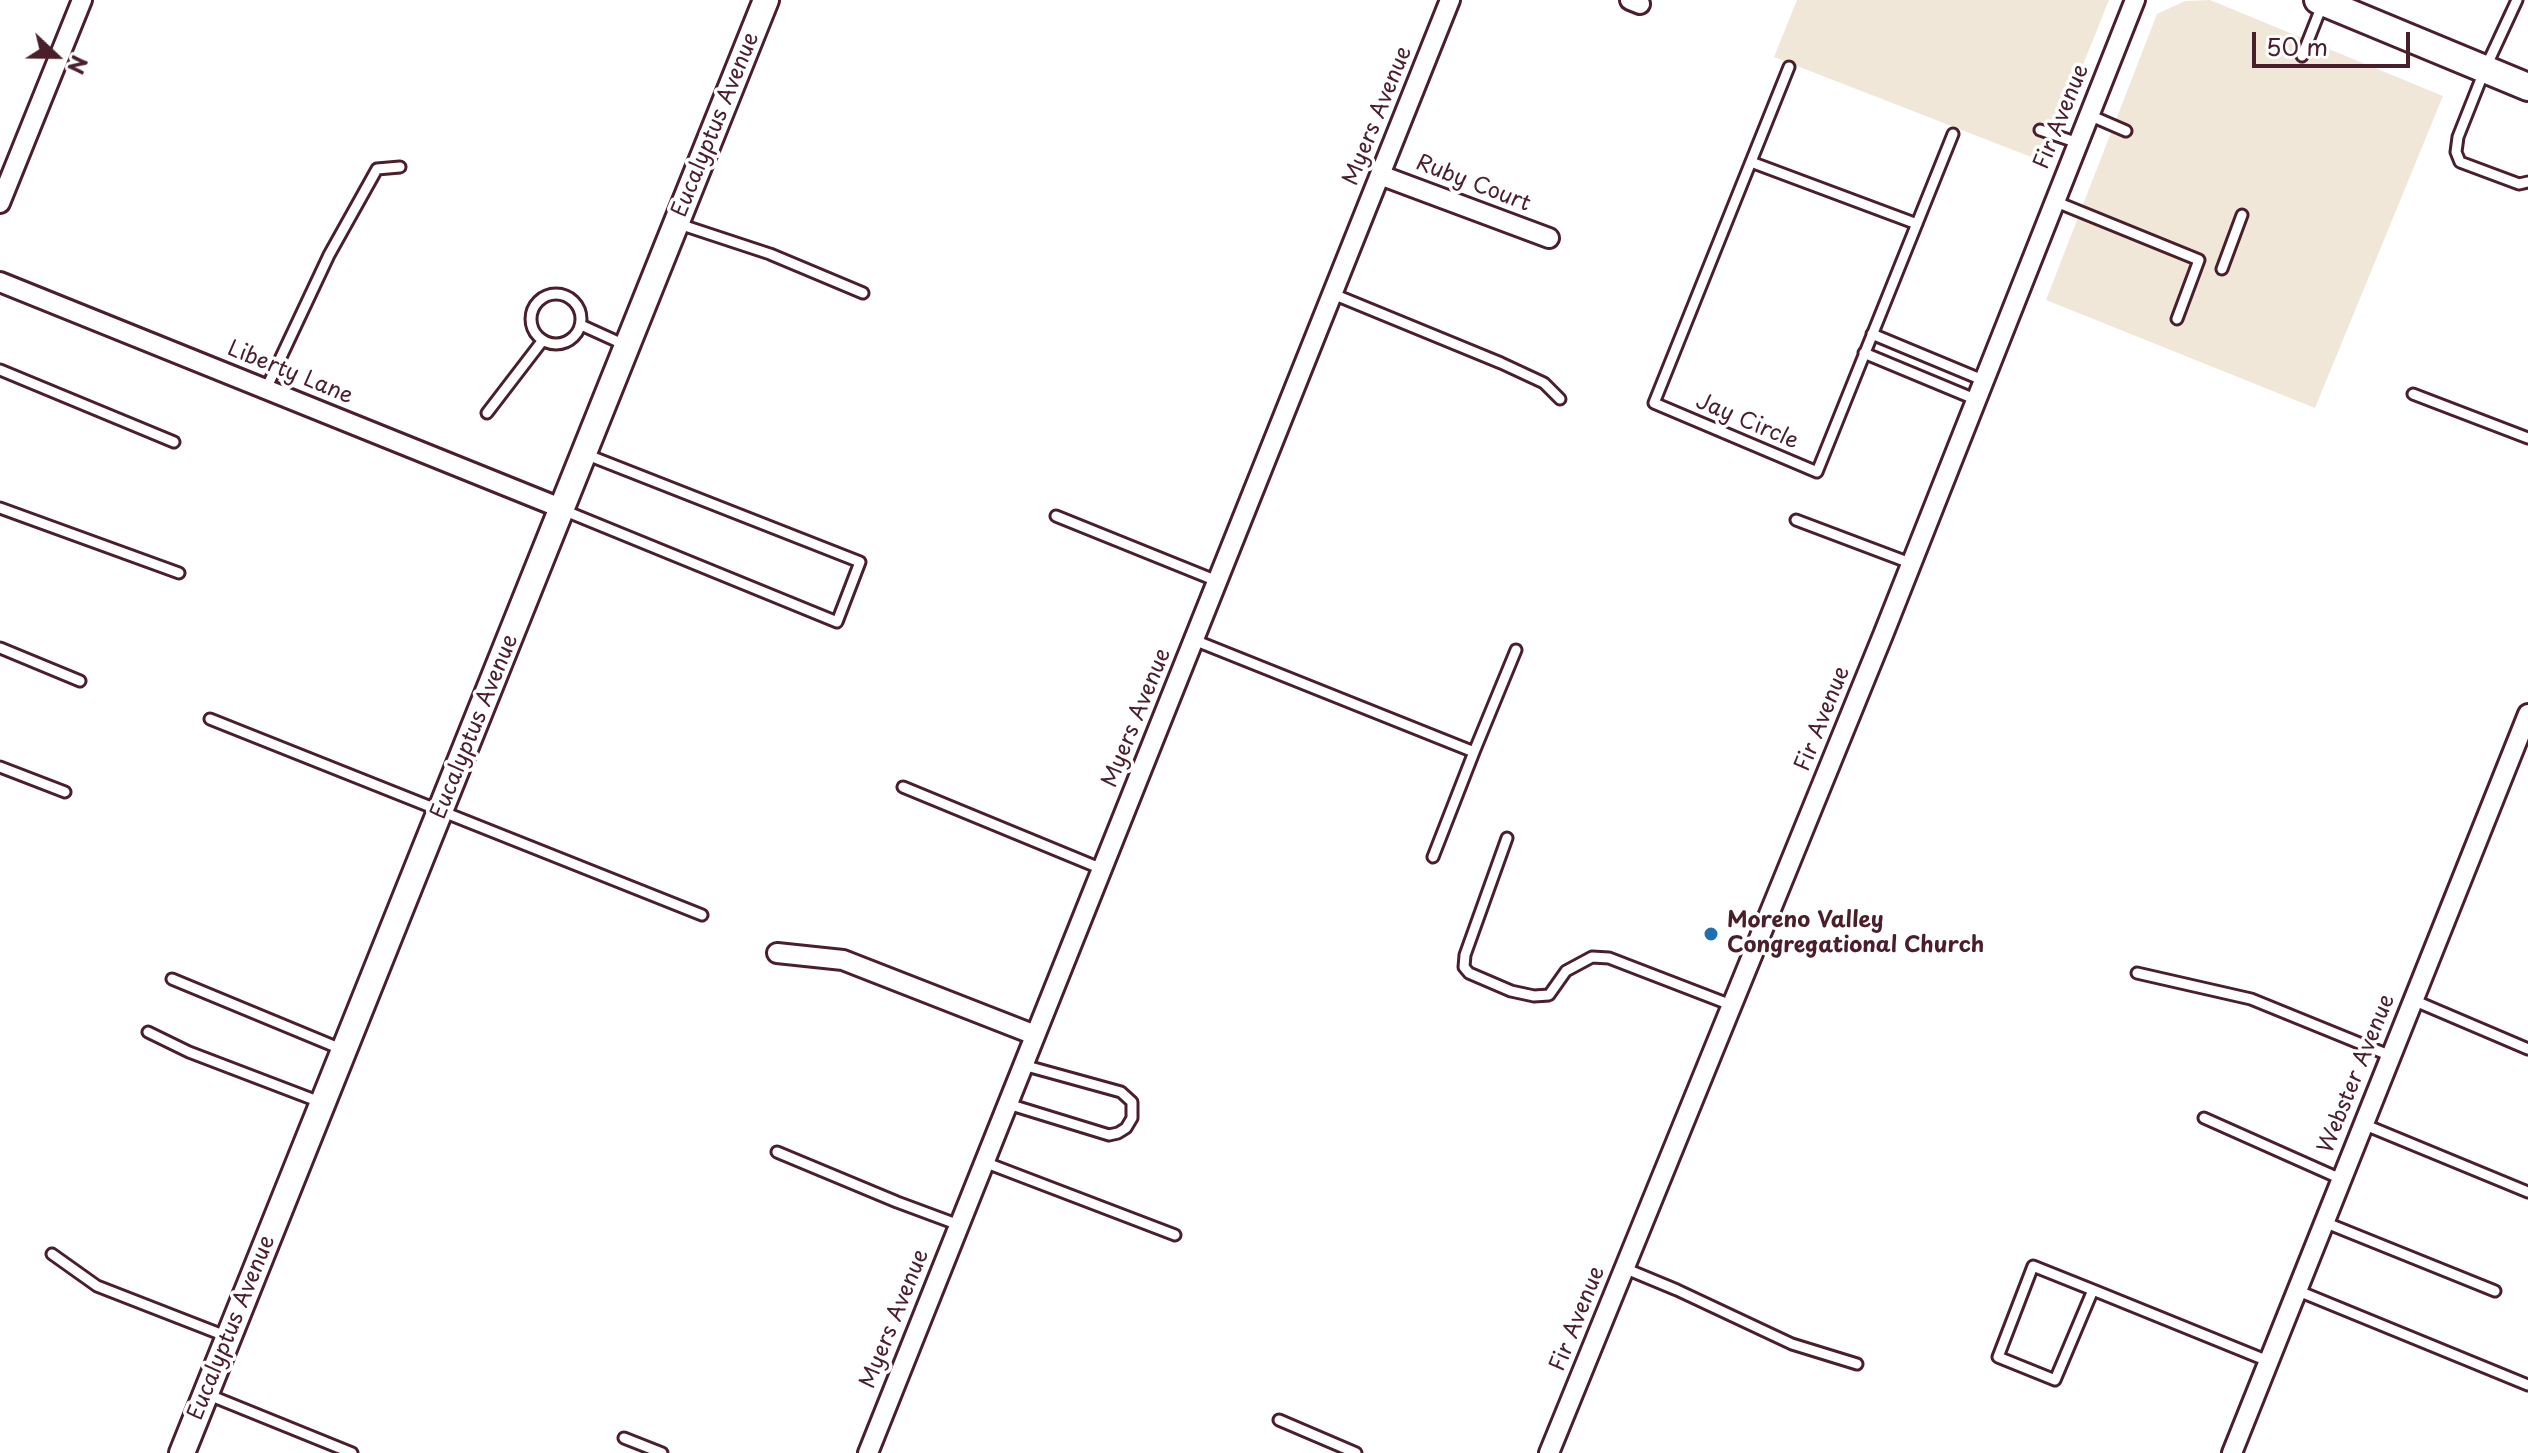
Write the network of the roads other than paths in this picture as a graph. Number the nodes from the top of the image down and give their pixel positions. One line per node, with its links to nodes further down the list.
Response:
1 (82, 0): 21 (street)
2 (766, 0): 23 (street, Eucalyptus Avenue)
3 (1450, 0): 18 (street, Myers Avenue)
4 (2135, 0): 11 (street, Fir Avenue)
5 (2517, 0): 9 (lane)
6 (2321, 1): 7 (lane); 9 (main road)
7 (2302, 56)
8 (1789, 67): 16 (lane, Jay Circle)
9 (2485, 69): 10 (main road); 19 (lane)
10 (2528, 87)
11 (2089, 115): 13 (lane); 15 (street, Fir Avenue)
12 (2040, 130): 15 (lane)
13 (2126, 131)
14 (1953, 134): 24 (lane, Jay Circle)
15 (2078, 143): 20 (street, Fir Avenue)
16 (1751, 162): 24 (lane); 35 (lane, Jay Circle)
17 (400, 167): 38 (lane)
18 (1380, 175): 25 (street, Ruby Court); 29 (street, Myers Avenue)
19 (2528, 182)
20 (2054, 201): 30 (lane); 37 (street, Fir Avenue)
21 (0, 203)
22 (2242, 215): 26 (lane)
23 (677, 224): 28 (lane); 34 (street, Eucalyptus Avenue)
24 (1917, 224): 32 (lane, Jay Circle)
25 (1549, 238)
26 (2222, 269)
27 (0, 282): 38 (street, Liberty Lane)
28 (863, 293)
29 (1333, 294): 40 (lane); 52 (street, Myers Avenue)
30 (2177, 319)
31 (581, 325): 33 (lane); 33 (lane); 34 (lane)
32 (1872, 334): 35 (lane, Jay Circle); 37 (lane)
33 (543, 340): 42 (lane)
34 (628, 346): 45 (street, Eucalyptus Avenue)
35 (1864, 353): 41 (lane)
36 (0, 370): 44 (lane)
37 (1985, 381): 41 (street, Fir Avenue)
38 (266, 389): 47 (street, Liberty Lane)
39 (2413, 394): 43 (lane)
40 (1560, 399)
41 (1977, 400): 50 (street, Fir Avenue)
42 (487, 413)
43 (2528, 438)
44 (174, 442)
45 (585, 454): 47 (street, Eucalyptus Avenue); 47 (lane)
46 (0, 508): 51 (lane)
47 (563, 509): 63 (street, Eucalyptus Avenue)
48 (1056, 516): 52 (lane)
49 (1796, 520): 50 (lane)
50 (1910, 563): 72 (street, Fir Avenue)
51 (179, 573)
52 (1217, 581): 53 (street, Myers Avenue)
53 (1194, 640): 59 (lane); 66 (street, Myers Avenue)
54 (0, 648): 56 (lane)
55 (1516, 650): 59 (lane)
56 (80, 681)
57 (2528, 714): 71 (street, Webster Avenue)
58 (210, 719): 63 (lane)
59 (1474, 752): 65 (lane)
60 (0, 767): 62 (lane)
61 (903, 787): 66 (lane)
62 (65, 792)
63 (441, 811): 67 (lane); 76 (street, Eucalyptus Avenue)
64 (1507, 838): 72 (lane)
65 (1433, 857)
66 (1102, 869): 74 (street, Myers Avenue)
67 (702, 915)
68 (777, 953): 74 (street)
69 (2137, 973): 77 (lane)
70 (172, 979): 76 (lane)
71 (2413, 1000): 75 (lane); 77 (street, Webster Avenue)
72 (1731, 1005): 91 (street, Fir Avenue)
73 (148, 1032): 79 (lane)
74 (1035, 1035): 78 (street, Myers Avenue)
75 (2528, 1049)
76 (344, 1050): 79 (street, Eucalyptus Avenue)
77 (2391, 1056): 82 (street, Webster Avenue)
78 (1023, 1065): 80 (street, Myers Avenue); 80 (lane)
79 (323, 1104): 95 (street, Eucalyptus Avenue)
80 (1008, 1104): 84 (street, Myers Avenue)
81 (2204, 1118): 85 (lane)
82 (2363, 1124): 85 (street, Webster Avenue); 86 (lane)
83 (777, 1152): 88 (lane)
84 (984, 1162): 88 (street, Myers Avenue); 89 (lane)
85 (2341, 1179): 87 (street, Webster Avenue)
86 (2528, 1192)
87 (2324, 1222): 93 (street, Webster Avenue); 94 (lane)
88 (959, 1225): 105 (street, Myers Avenue)
89 (1175, 1235)
90 (52, 1254): 95 (lane)
91 (1624, 1268): 97 (lane); 107 (street, Fir Avenue)
92 (2093, 1290): 92 (lane); 96 (lane)
93 (2296, 1290): 96 (street, Webster Avenue); 98 (lane)
94 (2495, 1291)
95 (228, 1337): 99 (street, Eucalyptus Avenue)
96 (2268, 1361): 108 (street, Webster Avenue)
97 (1857, 1364)
98 (2528, 1385)
99 (206, 1393): 102 (street, Eucalyptus Avenue); 103 (lane)
100 (1279, 1420): 106 (lane)
101 (624, 1438): 104 (lane)
102 (182, 1453)
103 (352, 1453)
104 (662, 1453)
105 (868, 1453)
106 (1356, 1453)
107 (1549, 1453)
108 (2232, 1453)

